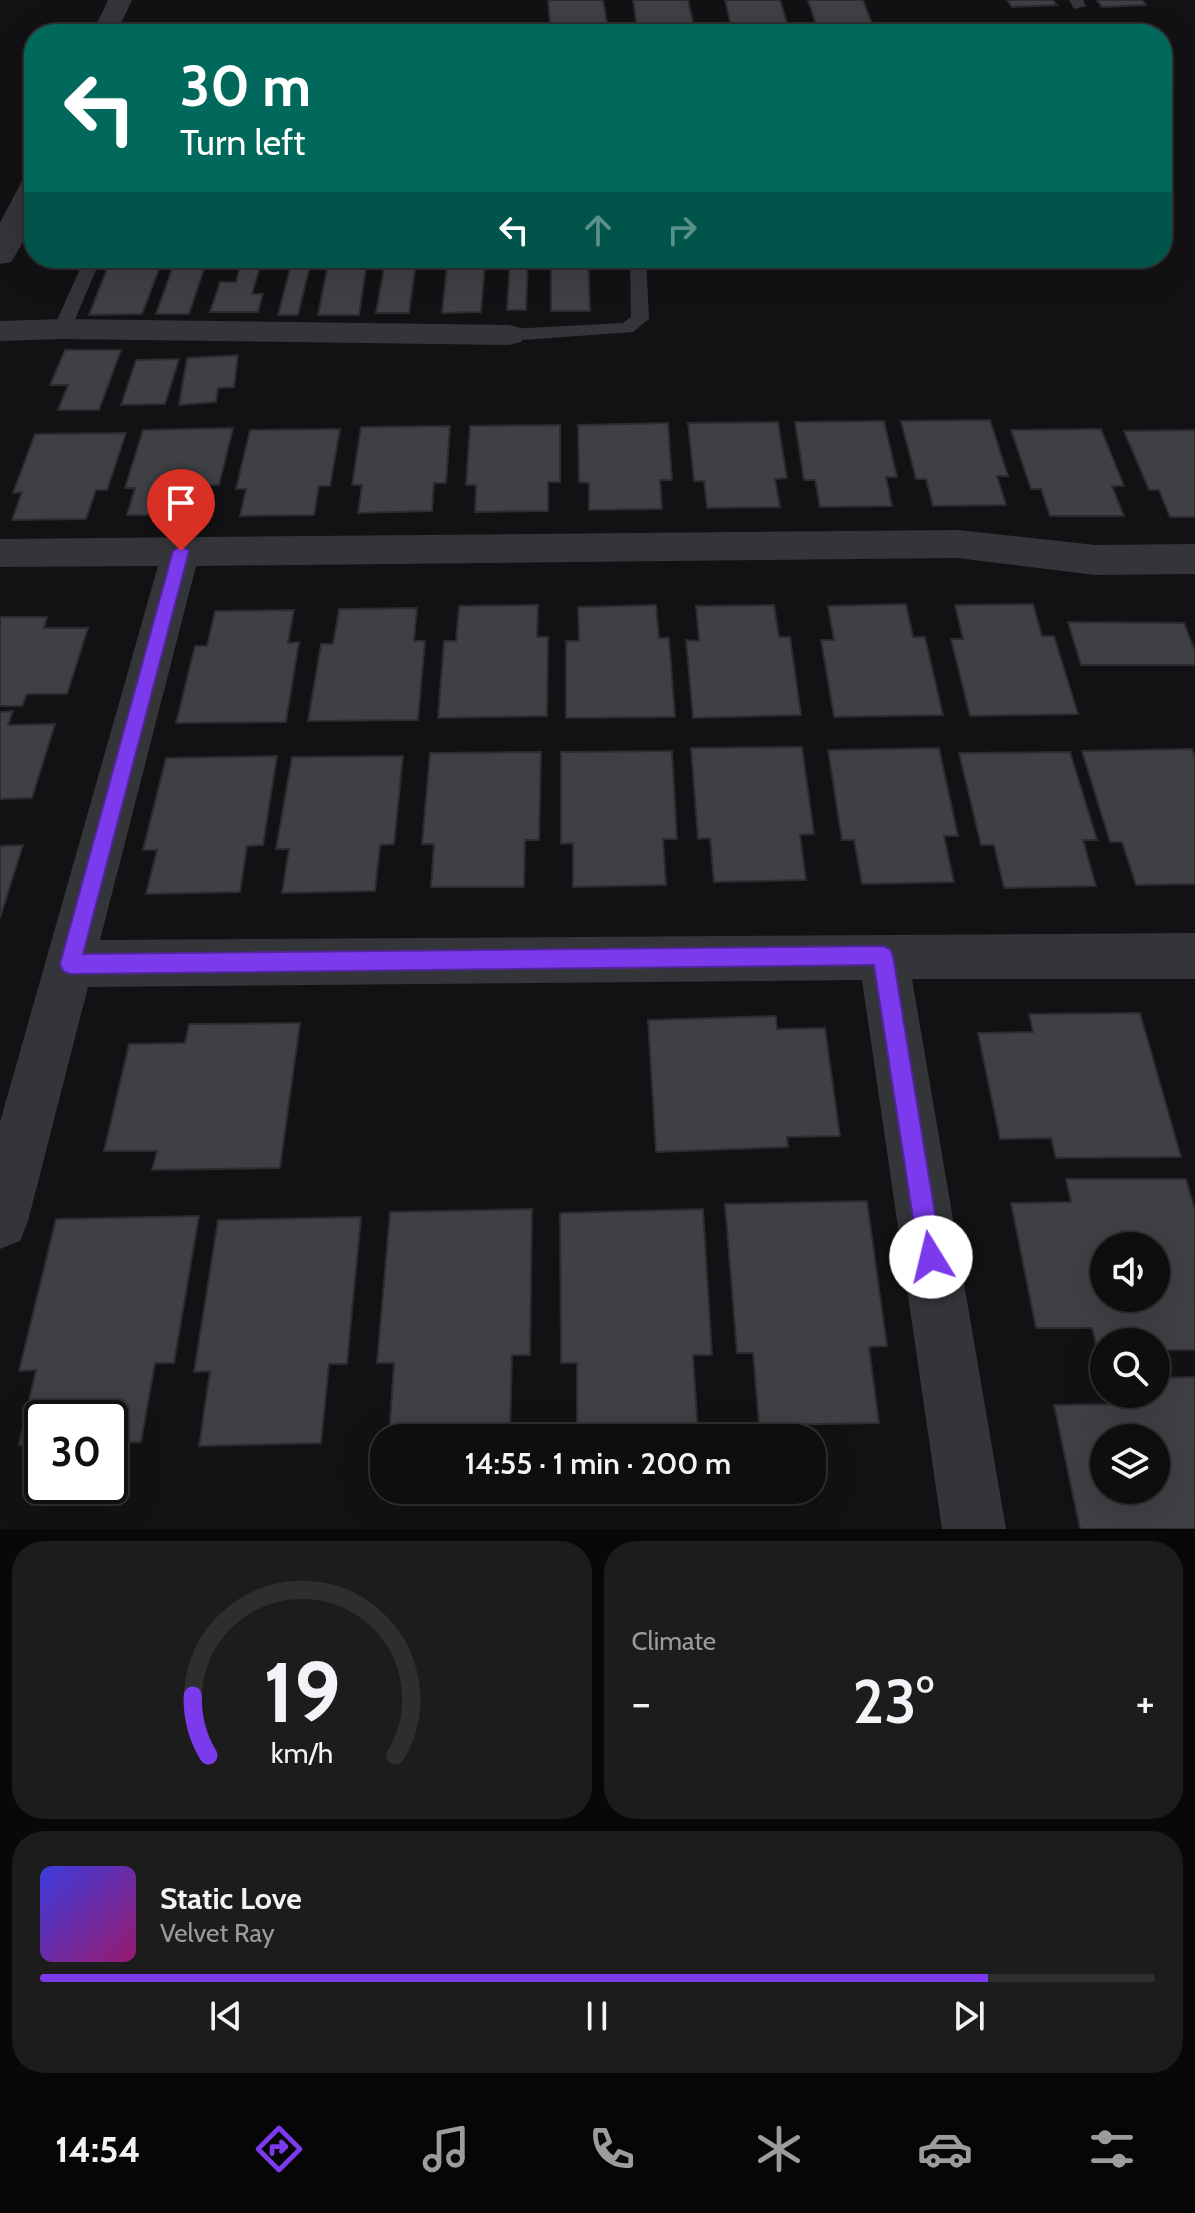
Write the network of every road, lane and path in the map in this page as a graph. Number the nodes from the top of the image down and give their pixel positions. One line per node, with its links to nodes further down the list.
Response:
1 (120, 0): 2 (street)
2 (109, 24)
3 (24, 204): 4 (street)
4 (0, 255)
5 (89, 268): 7 (lane)
6 (638, 268): 9 (lane)
7 (62, 329): 8 (street); 9 (street)
8 (0, 331)
9 (509, 335)
10 (181, 551): 11 (street); 12 (street); 15 (street)
11 (0, 553)
12 (1195, 559)
13 (883, 956): 14 (street); 15 (street); 17 (street)
14 (1195, 956)
15 (70, 964): 16 (street)
16 (0, 1221)
17 (974, 1529)

